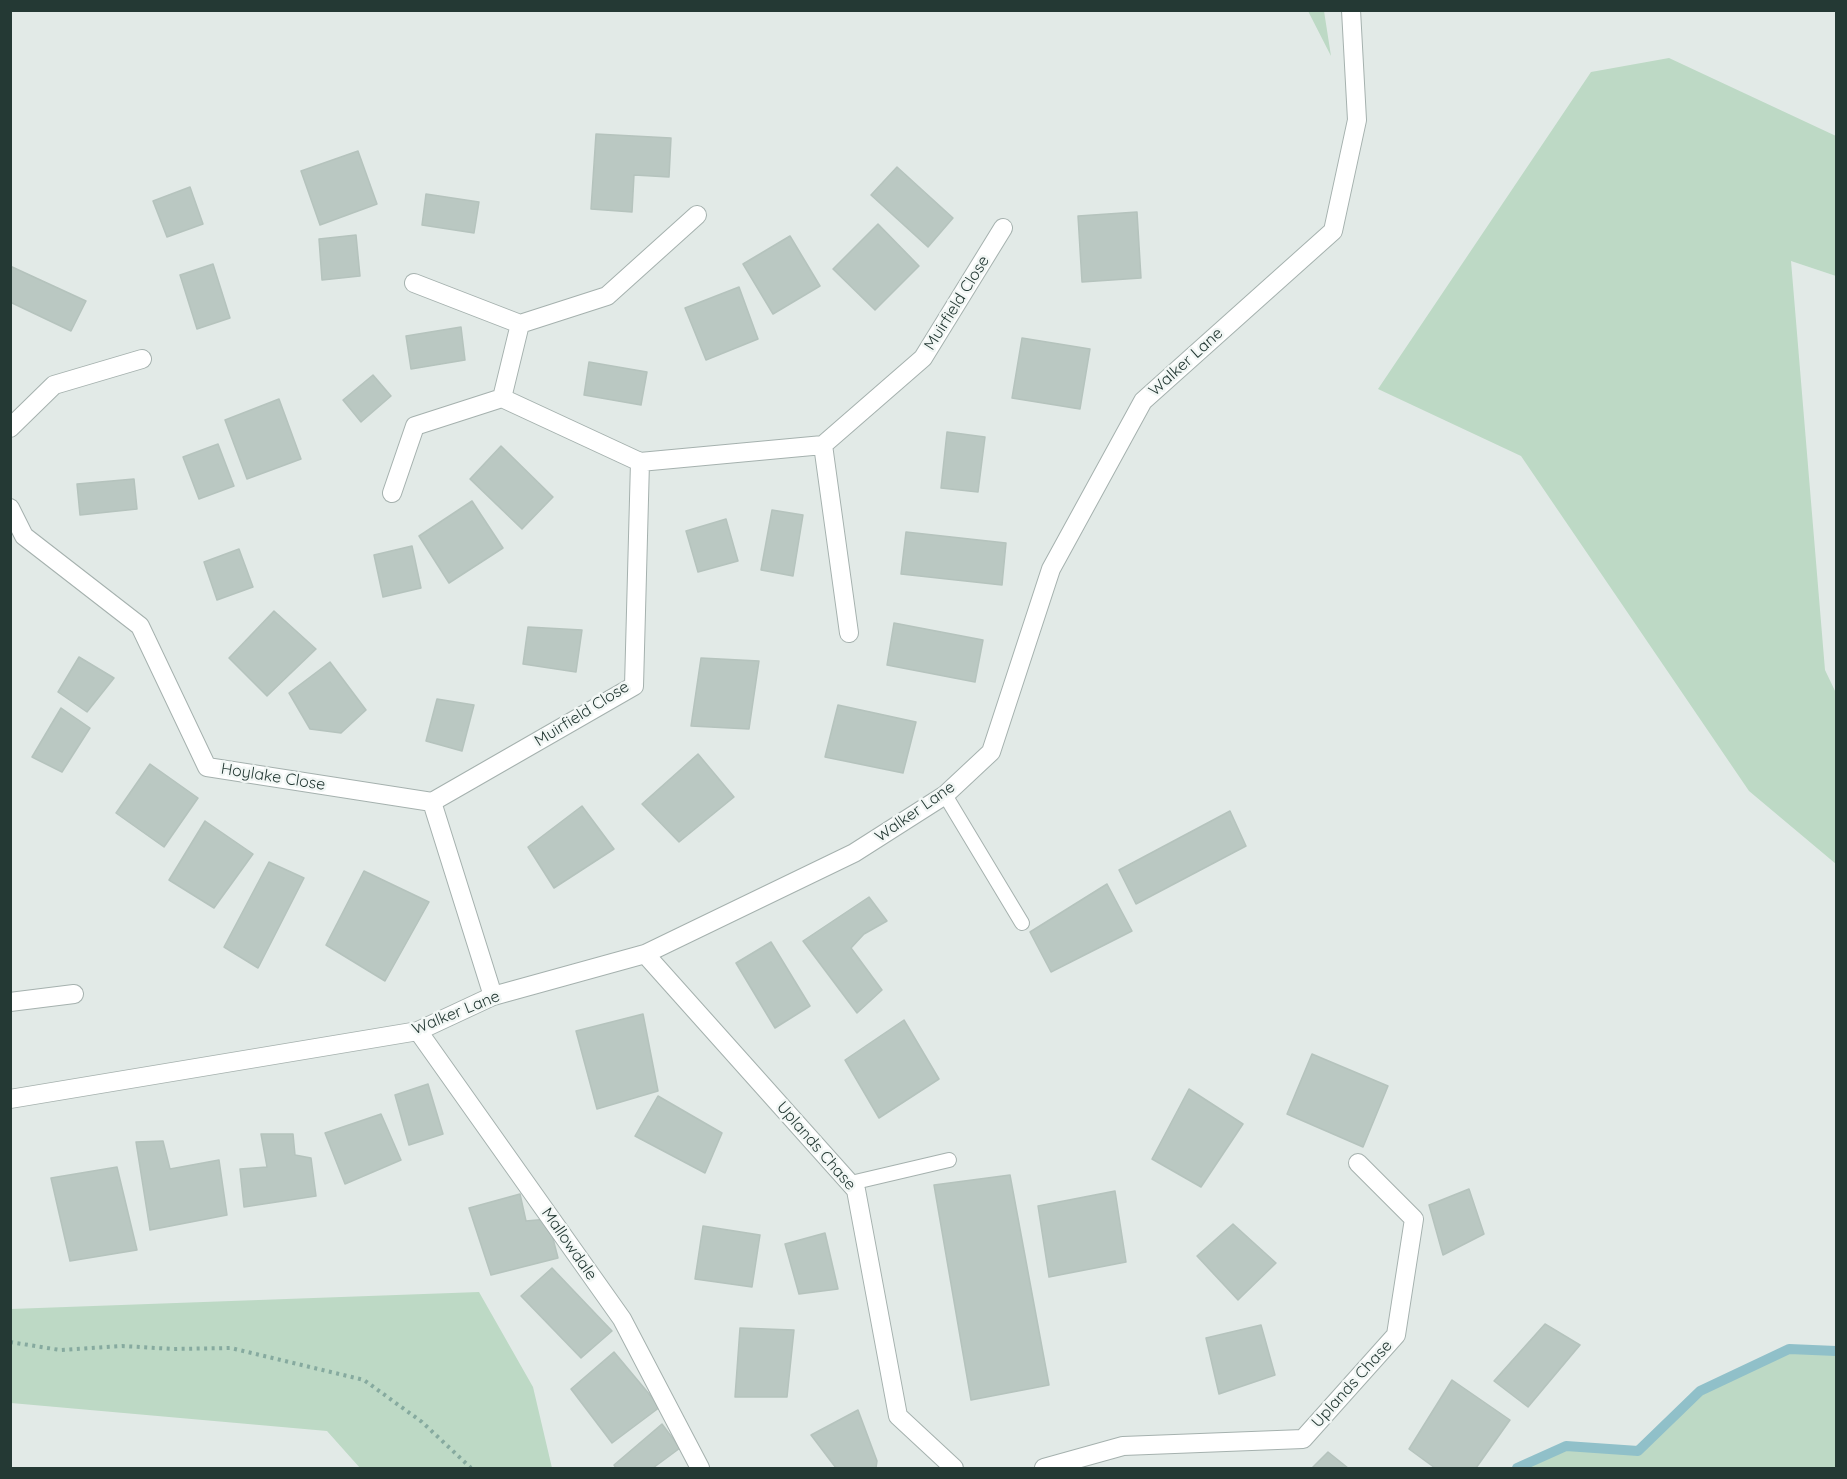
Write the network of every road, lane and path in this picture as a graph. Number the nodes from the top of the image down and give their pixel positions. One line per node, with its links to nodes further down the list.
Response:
1 (1351, 10): 14 (street, Walker Lane)
2 (697, 215): 5 (street)
3 (1003, 228): 9 (street, Muirfield Close)
4 (414, 283): 5 (street)
5 (520, 324): 7 (street)
6 (141, 359): 8 (street)
7 (502, 398): 10 (street); 11 (street)
8 (10, 429)
9 (824, 445): 10 (street); 13 (street)
10 (640, 462): 15 (street, Muirfield Close)
11 (392, 494)
12 (10, 508): 15 (street, Hoylake Close)
13 (849, 633)
14 (945, 795): 16 (lane); 17 (street, Walker Lane)
15 (432, 802): 19 (street)
16 (1022, 923)
17 (645, 954): 19 (street, Walker Lane); 25 (street, Uplands Chase)
18 (74, 993): 20 (street)
19 (493, 996): 21 (street, Walker Lane)
20 (10, 1002)
21 (418, 1031): 22 (street, Walker Lane); 28 (street, Mallowdale)
22 (10, 1099)
23 (949, 1160): 25 (lane)
24 (1358, 1163): 30 (street, Uplands Chase)
25 (851, 1183): 29 (street, Uplands Chase)
26 (10, 1342): 27 (path)
27 (471, 1468)
28 (700, 1468)
29 (954, 1468)
30 (1044, 1468)

